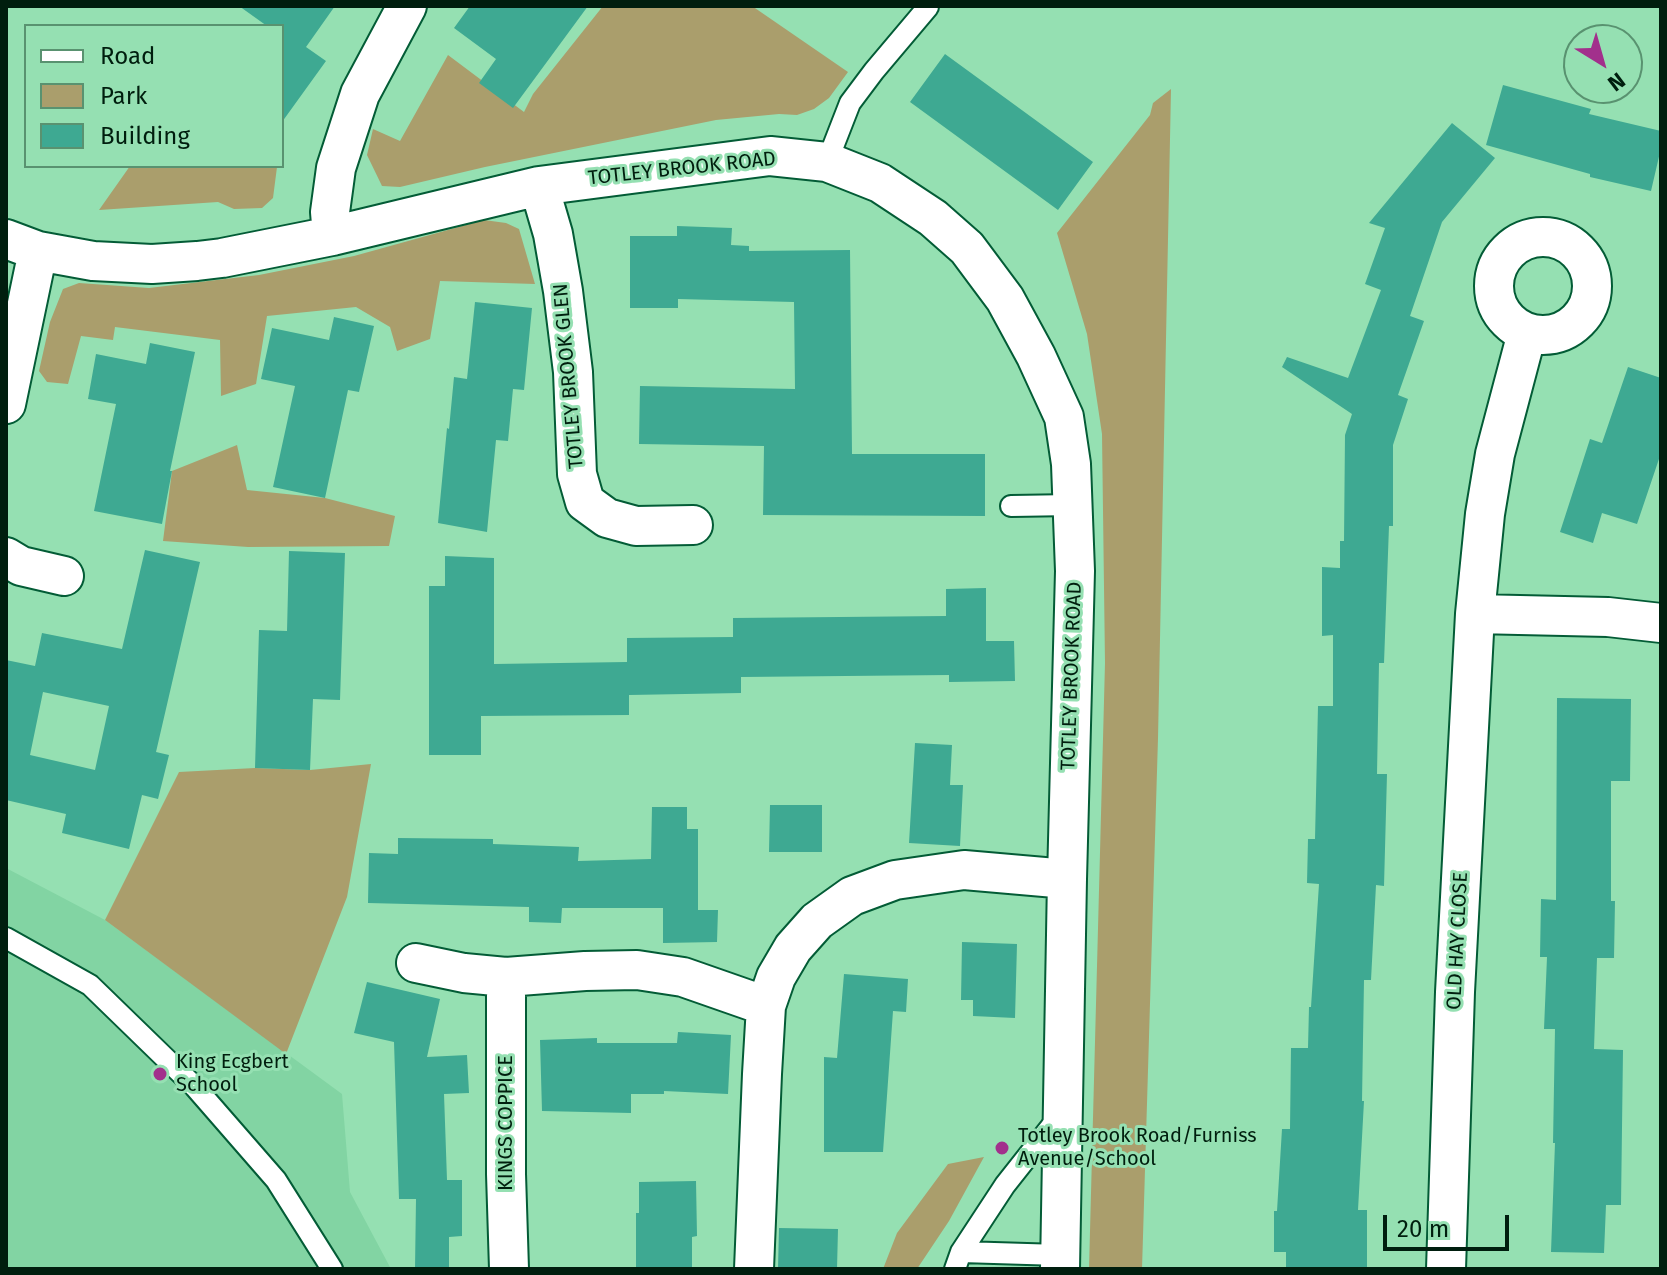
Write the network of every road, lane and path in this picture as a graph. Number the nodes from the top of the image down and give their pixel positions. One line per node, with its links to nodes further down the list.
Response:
1 (407, 6): 5 (street)
2 (928, 7): 3 (lane)
3 (827, 162): 4 (street, TOTLEY BROOK ROAD); 9 (street, TOTLEY BROOK ROAD)
4 (539, 186): 5 (street, TOTLEY BROOK ROAD); 11 (street, TOTLEY BROOK GLEN)
5 (332, 236): 6 (street, TOTLEY BROOK ROAD)
6 (22, 245): 8 (street)
7 (1527, 333): 14 (street, OLD HAY CLOSE)
8 (6, 404)
9 (1073, 505): 10 (lane); 16 (street, TOTLEY BROOK ROAD)
10 (1011, 506)
11 (693, 525)
12 (6, 557): 13 (street)
13 (64, 576)
14 (1475, 614): 15 (street); 27 (street, OLD HAY CLOSE)
15 (1661, 623)
16 (1067, 879): 20 (street); 21 (street, TOTLEY BROOK ROAD)
17 (6, 938): 24 (lane)
18 (416, 963): 19 (street)
19 (506, 977): 20 (street); 25 (street, KINGS COPPICE)
20 (766, 1006): 26 (street)
21 (1062, 1112): 22 (lane); 23 (street, TOTLEY BROOK ROAD)
22 (958, 1260): 23 (lane)
23 (1060, 1262)
24 (332, 1269)
25 (509, 1269)
26 (754, 1269)
27 (1446, 1269)

